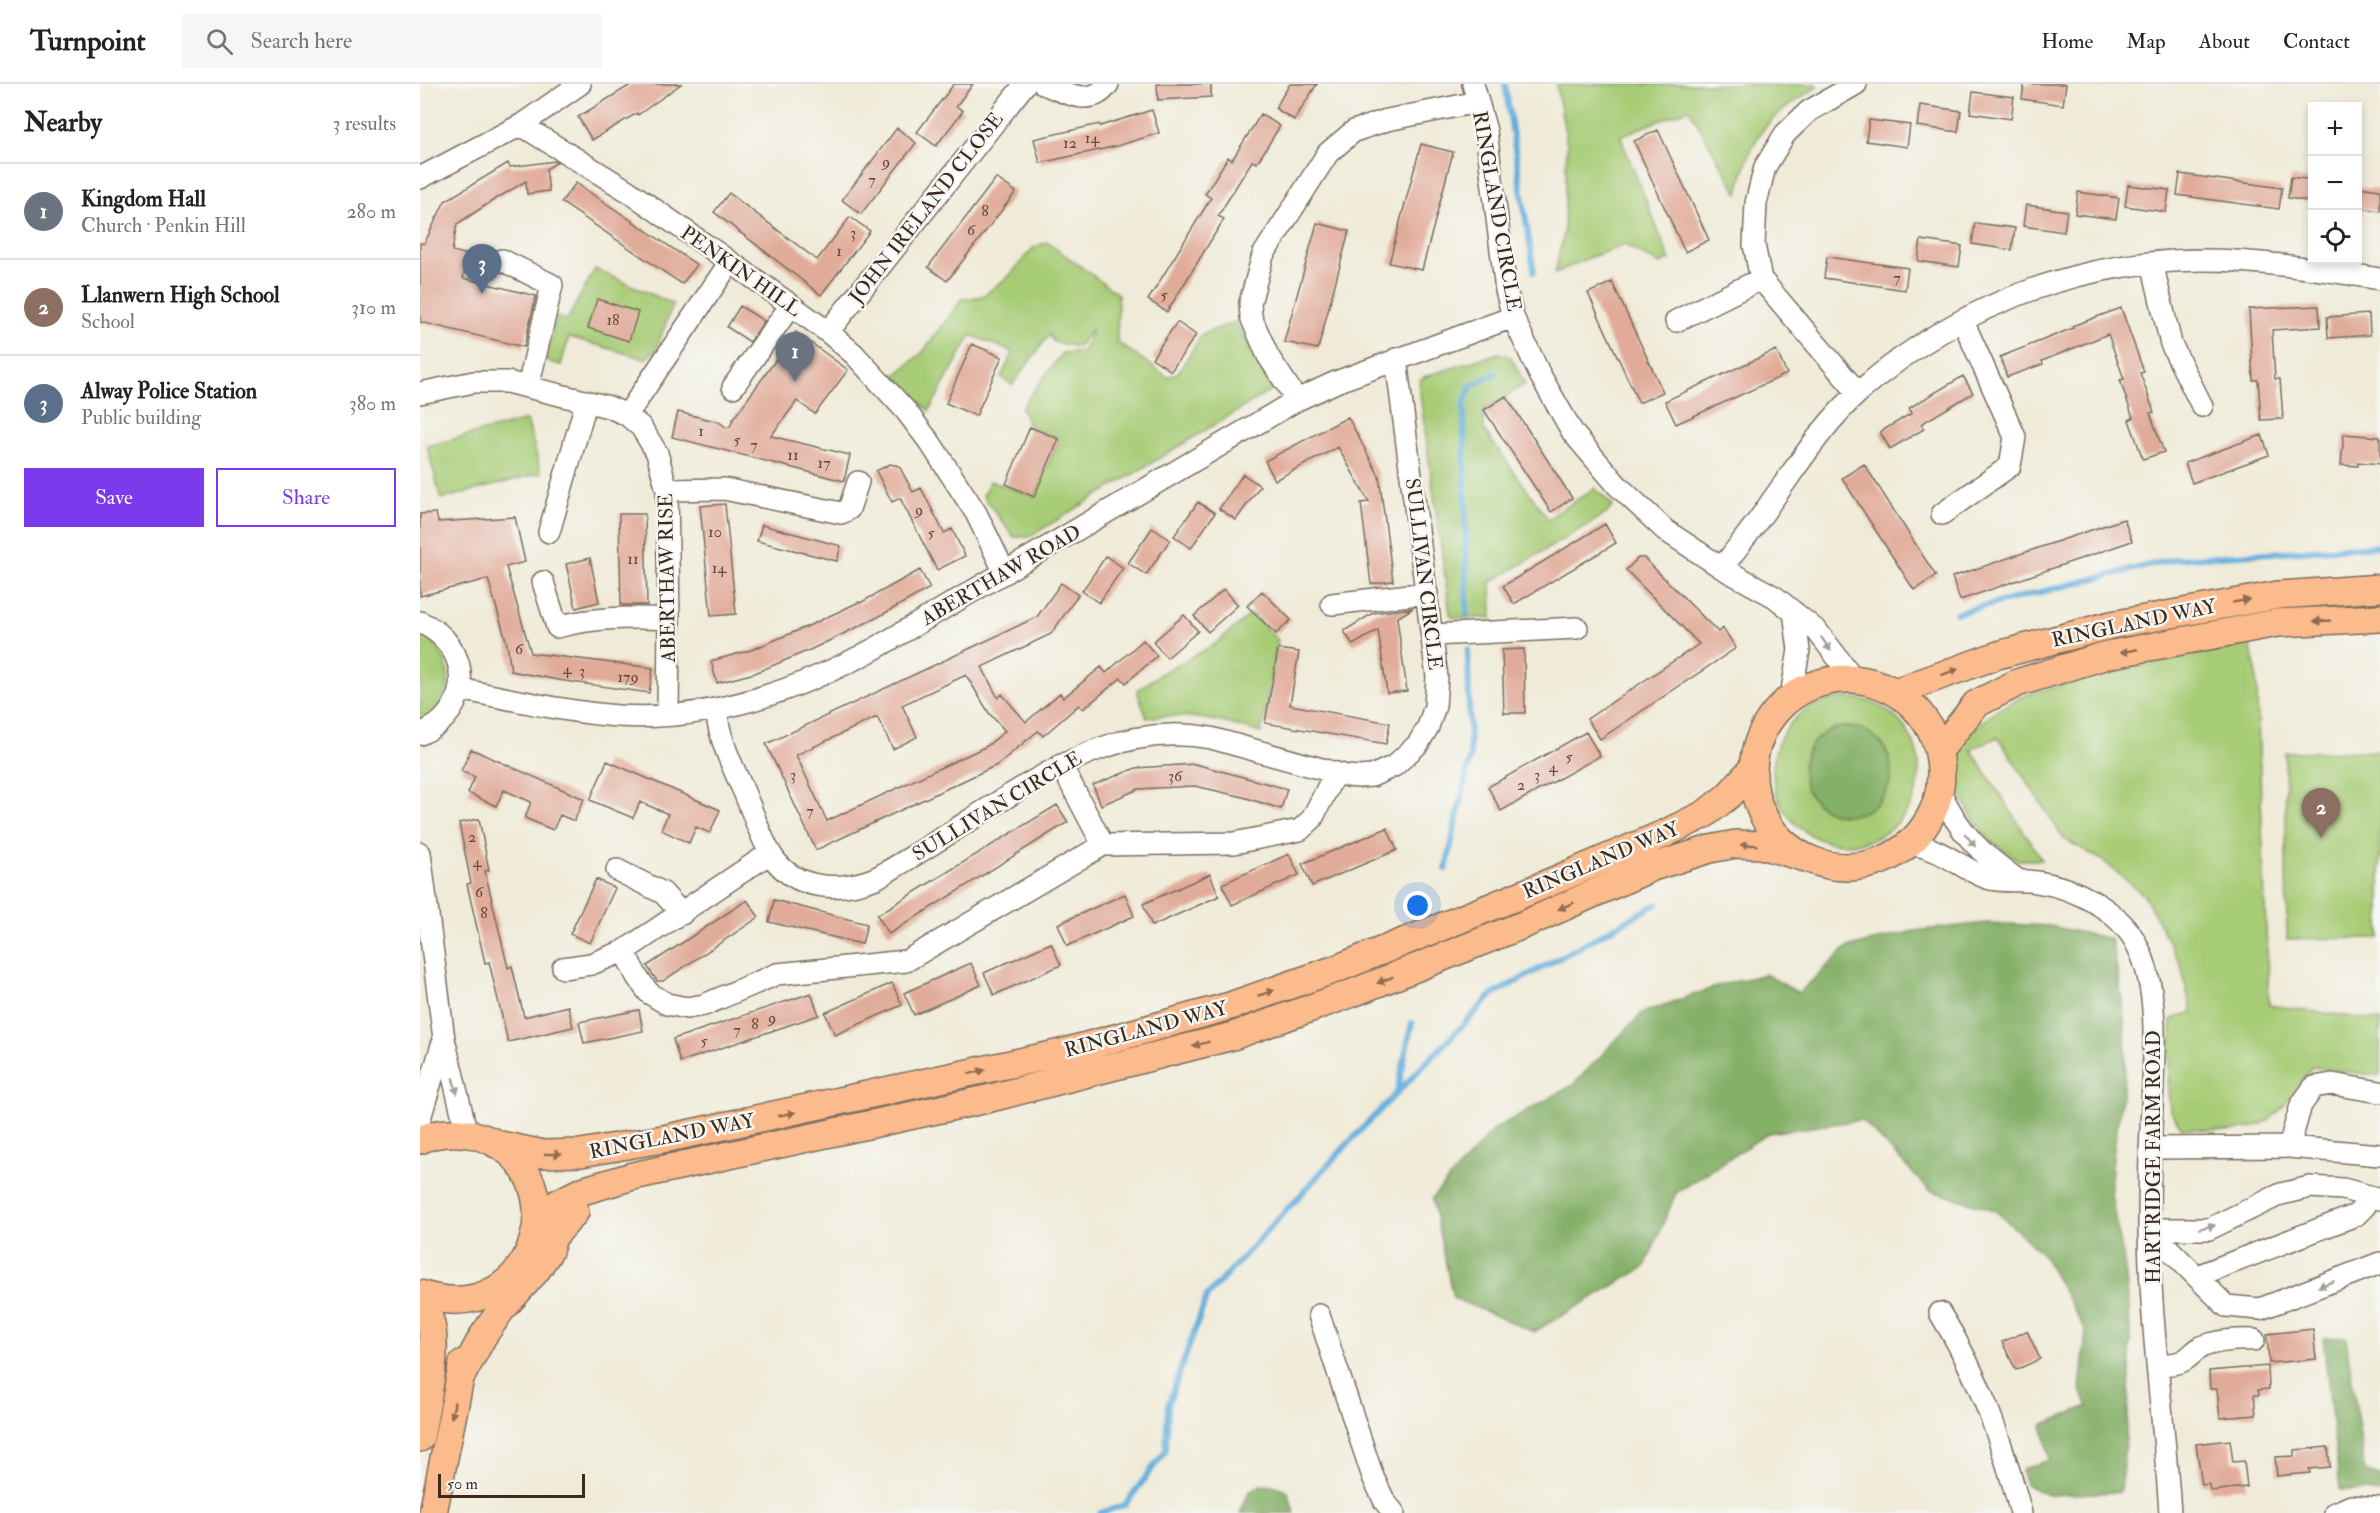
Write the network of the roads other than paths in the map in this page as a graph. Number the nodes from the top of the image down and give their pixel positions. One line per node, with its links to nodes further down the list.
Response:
1 (580, 84): 7 (street)
2 (1025, 84): 18 (street, JOHN IRELAND CLOSE)
3 (1044, 84): 4 (street)
4 (1108, 84)
5 (1856, 84): 12 (street)
6 (1476, 93): 15 (street, RINGLAND CIRCLE); 24 (street)
7 (521, 125): 8 (street); 10 (street, PENKIN HILL)
8 (420, 178)
9 (502, 260): 20 (street)
10 (730, 262): 14 (street, PENKIN HILL); 27 (street)
11 (2152, 263): 13 (street); 17 (street); 26 (street)
12 (1761, 279): 16 (street); 23 (street)
13 (2380, 279)
14 (791, 305): 18 (street, PENKIN HILL); 21 (street)
15 (1514, 316): 19 (street, ABERTHAW ROAD); 32 (street, RINGLAND CIRCLE)
16 (1676, 321)
17 (1963, 321): 23 (street); 30 (street)
18 (828, 332): 33 (street, PENKIN HILL)
19 (1396, 359): 24 (street, ABERTHAW ROAD); 36 (street, SULLIVAN CIRCLE)
20 (528, 387): 22 (street, ABERTHAW RISE); 25 (street, ABERTHAW RISE)
21 (734, 387)
22 (420, 393)
23 (1858, 393): 32 (street)
24 (1298, 400): 33 (street, ABERTHAW ROAD)
25 (586, 403): 27 (street, ABERTHAW RISE); 31 (street)
26 (2202, 406)
27 (627, 415): 29 (street, ABERTHAW RISE)
28 (858, 482): 29 (street)
29 (667, 490): 40 (street, ABERTHAW RISE)
30 (1942, 514)
31 (549, 532)
32 (1722, 568): 38 (street, RINGLAND CIRCLE)
33 (1005, 573): 48 (street, ABERTHAW ROAD)
34 (543, 582): 40 (street)
35 (2380, 588): 46 (main road, RINGLAND WAY, one-way to 35)
36 (1427, 593): 37 (street); 43 (street, SULLIVAN CIRCLE)
37 (1332, 604)
38 (1794, 612): 44 (street, RINGLAND CIRCLE, one-way to 44); 47 (street)
39 (2380, 618): 51 (main road, RINGLAND WAY, one-way to 51)
40 (669, 619): 49 (street, ABERTHAW RISE)
41 (420, 622): 45 (street)
42 (1577, 628): 43 (street)
43 (1432, 635): 54 (street, SULLIVAN CIRCLE)
44 (1854, 679): 46 (main road, RINGLAND WAY); 47 (main road, RINGLAND WAY)
45 (459, 689): 49 (street, ABERTHAW ROAD); 50 (street)
46 (1895, 692): 51 (main road, RINGLAND WAY)
47 (1791, 696): 53 (main road, RINGLAND WAY)
48 (716, 709): 49 (street, ABERTHAW ROAD); 58 (street, SULLIVAN CIRCLE)
49 (668, 715)
50 (420, 734)
51 (1939, 751): 55 (main road, RINGLAND WAY)
52 (1061, 765): 54 (street, SULLIVAN CIRCLE); 57 (street); 58 (street, SULLIVAN CIRCLE)
53 (1752, 769): 60 (main road, RINGLAND WAY); 72 (main road, RINGLAND WAY, one-way to 53)
54 (1335, 773): 57 (street)
55 (1940, 791): 56 (main road, RINGLAND WAY); 62 (street, HARTRIDGE FARM ROAD, one-way to 62)
56 (1909, 844): 60 (main road, RINGLAND WAY); 62 (street, HARTRIDGE FARM ROAD)
57 (1103, 845): 64 (street)
58 (770, 853): 63 (street)
59 (420, 854): 65 (street)
60 (1806, 858): 75 (main road, RINGLAND WAY, one-way to 75)
61 (617, 870): 63 (street)
62 (2018, 880): 74 (street, HARTRIDGE FARM ROAD)
63 (682, 914): 64 (street)
64 (624, 951): 66 (street)
65 (427, 952): 67 (street)
66 (563, 968)
67 (444, 1039): 69 (street); 70 (street, one-way to 70)
68 (2380, 1092): 73 (street)
69 (420, 1118)
70 (467, 1134): 71 (main road); 72 (main road, RINGLAND WAY)
71 (420, 1140)
72 (496, 1144): 78 (main road)
73 (2289, 1147): 74 (street); 76 (street)
74 (2150, 1148): 79 (street, HARTRIDGE FARM ROAD)
75 (730, 1155): 78 (main road, RINGLAND WAY); 89 (main road, RINGLAND WAY)
76 (2380, 1155)
77 (2372, 1197): 79 (street, one-way to 77); 81 (street)
78 (537, 1229): 83 (main road)
79 (2149, 1230): 81 (street); 88 (street, HARTRIDGE FARM ROAD)
80 (2380, 1263): 81 (street, one-way to 81)
81 (2197, 1276)
82 (420, 1294): 83 (main road)
83 (488, 1294): 89 (main road)
84 (420, 1303): 90 (main road)
85 (1940, 1313): 94 (street)
86 (1319, 1316): 93 (street)
87 (2254, 1340): 88 (street)
88 (2158, 1365): 95 (street, HARTRIDGE FARM ROAD)
89 (459, 1380): 92 (main road, one-way to 92)
90 (420, 1438)
91 (2380, 1508): 96 (street)
92 (433, 1513)
93 (1394, 1513)
94 (2021, 1513)
95 (2170, 1513)
96 (2335, 1513)

